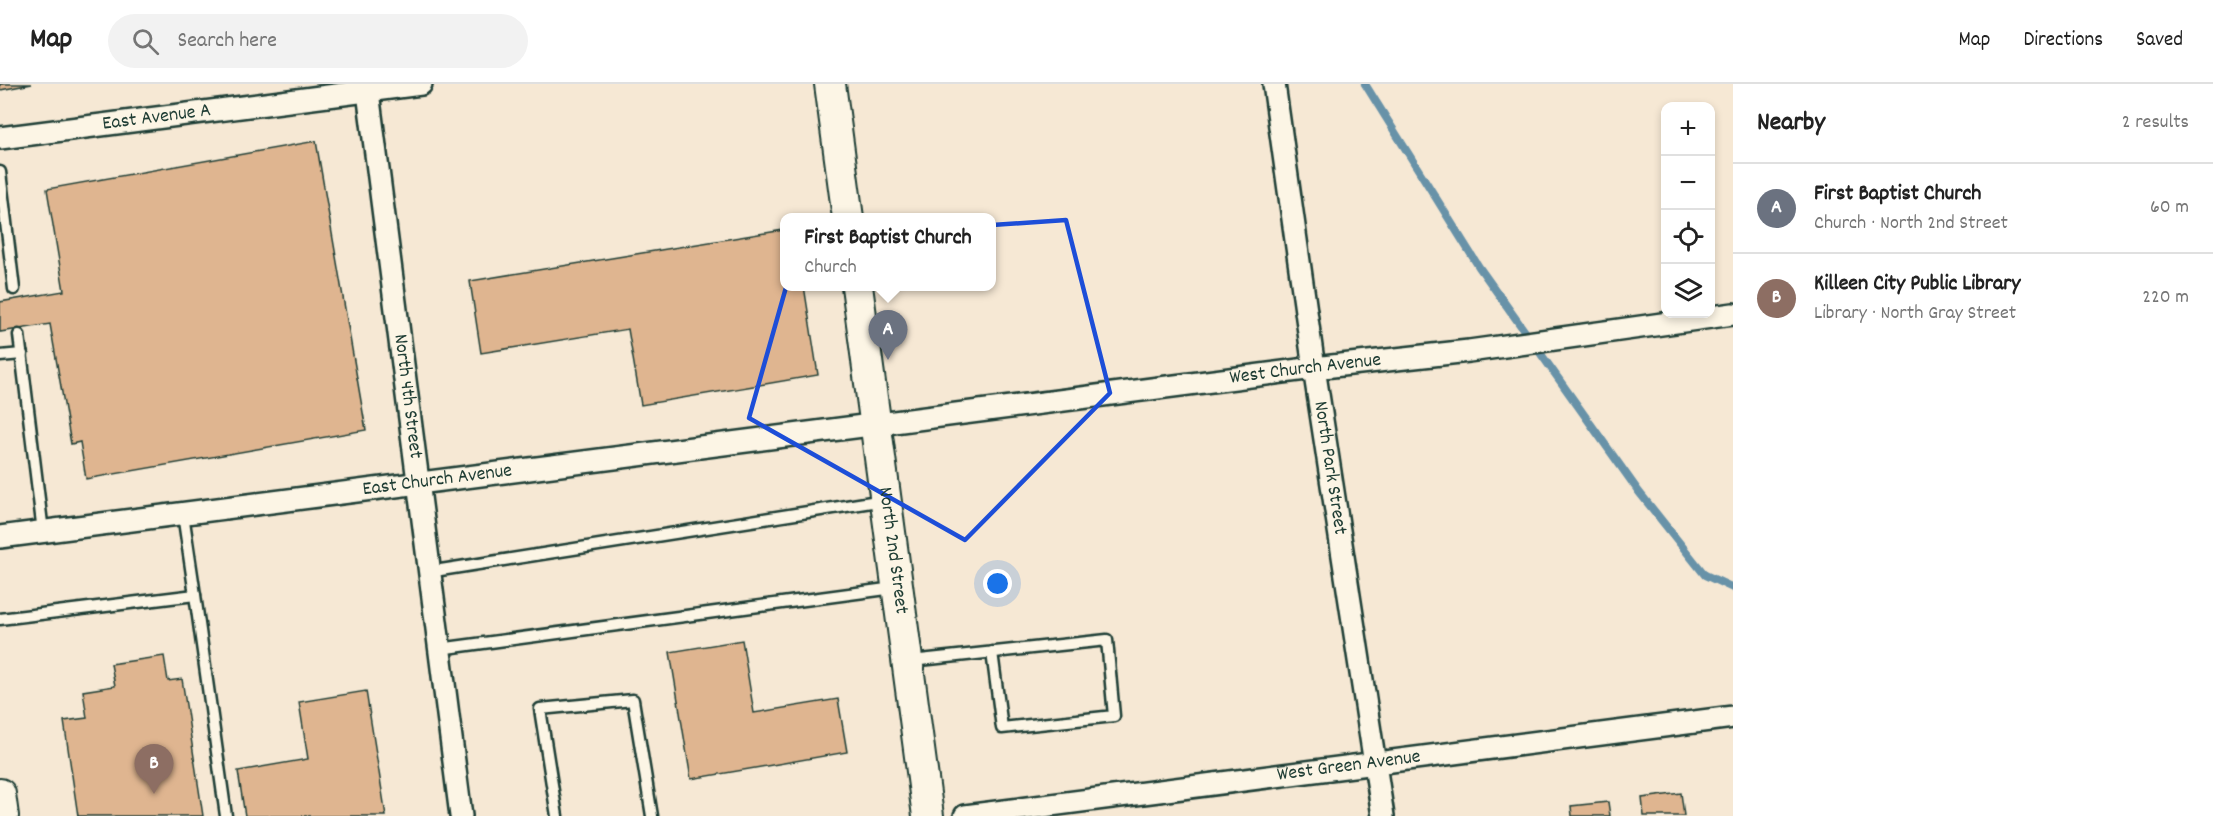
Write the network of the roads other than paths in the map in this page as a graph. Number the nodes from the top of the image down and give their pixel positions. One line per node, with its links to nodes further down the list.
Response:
1 (421, 84): 4 (street, East Avenue A)
2 (830, 84): 7 (street)
3 (1274, 84): 14 (street, North Park Street)
4 (368, 87): 5 (street, East Avenue A); 16 (street, North 4th Street)
5 (0, 138)
6 (0, 172): 8 (lane)
7 (847, 213)
8 (14, 289)
9 (858, 291): 15 (street, North 2nd Street)
10 (1733, 314): 14 (street, West Church Avenue)
11 (19, 336): 12 (lane)
12 (22, 354): 13 (lane); 19 (lane)
13 (0, 356)
14 (1314, 368): 15 (street, West Church Avenue); 29 (street, North Park Street)
15 (876, 424): 16 (street, East Church Avenue); 17 (street, North 2nd Street)
16 (417, 485): 18 (street, East Church Avenue); 21 (street, North 4th Street)
17 (886, 500): 21 (lane); 22 (street, North 2nd Street)
18 (183, 514): 19 (street, East Church Avenue); 23 (lane)
19 (43, 532): 20 (street, East Church Avenue)
20 (0, 537)
21 (428, 572): 25 (street, North 4th Street)
22 (898, 588): 25 (lane); 27 (street, North 2nd Street)
23 (195, 595): 24 (lane); 32 (lane)
24 (0, 619)
25 (439, 649): 33 (street, North 4th Street)
26 (992, 652): 26 (lane); 27 (lane)
27 (907, 662): 36 (street, North 2nd Street)
28 (1733, 717): 29 (street, West Green Avenue)
29 (1375, 761): 37 (street, West Green Avenue); 38 (street, North Park Street)
30 (0, 794): 31 (street)
31 (3, 816)
32 (226, 816)
33 (461, 816)
34 (557, 816): 35 (lane)
35 (652, 816)
36 (928, 816)
37 (965, 816)
38 (1383, 816)

